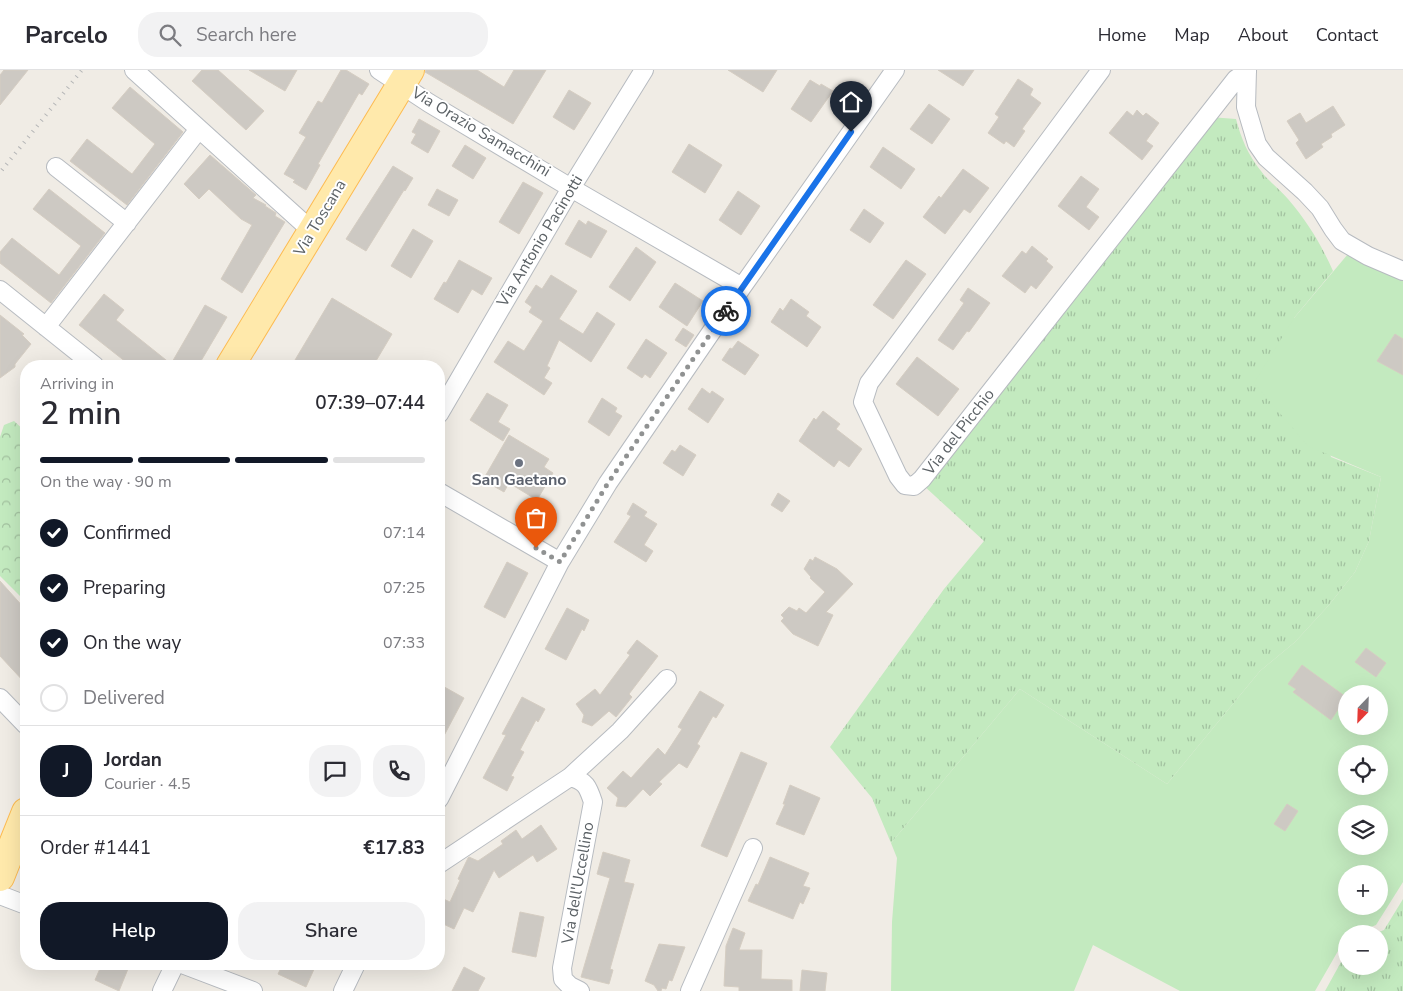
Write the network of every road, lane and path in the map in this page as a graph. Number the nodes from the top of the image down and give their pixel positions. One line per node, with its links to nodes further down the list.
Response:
1 (134, 70): 7 (street)
2 (644, 70): 9 (street, Via Antonio Pacinotti)
3 (895, 70): 13 (street)
4 (1101, 70): 5 (street, Via del Picchio)
5 (1247, 71): 12 (street)
6 (397, 74): 9 (street, Via Orazio Samacchini); 11 (main road, Via Toscana)
7 (199, 129): 10 (street); 11 (street)
8 (56, 166): 10 (street)
9 (571, 188): 13 (street, Via Orazio Samacchini); 18 (street, Via Antonio Pacinotti)
10 (126, 223): 15 (street)
11 (312, 231): 17 (main road, Via Toscana)
12 (1403, 271)
13 (742, 286): 20 (street)
14 (0, 290): 15 (street)
15 (46, 326): 16 (street)
16 (88, 360)
17 (235, 360)
18 (445, 404)
19 (445, 495): 20 (street)
20 (560, 562): 25 (street)
21 (667, 679): 24 (street)
22 (0, 698): 23 (street)
23 (20, 719)
24 (570, 777): 28 (street); 38 (street, Via dell'Uccellino)
25 (445, 787)
26 (20, 827): 29 (main road)
27 (753, 848): 39 (street)
28 (445, 860)
29 (0, 878)
30 (0, 895): 31 (street)
31 (20, 903)
32 (172, 970): 35 (street)
33 (198, 970): 36 (street)
34 (353, 970): 37 (street)
35 (162, 991)
36 (253, 991)
37 (343, 991)
38 (580, 991)
39 (690, 991)

